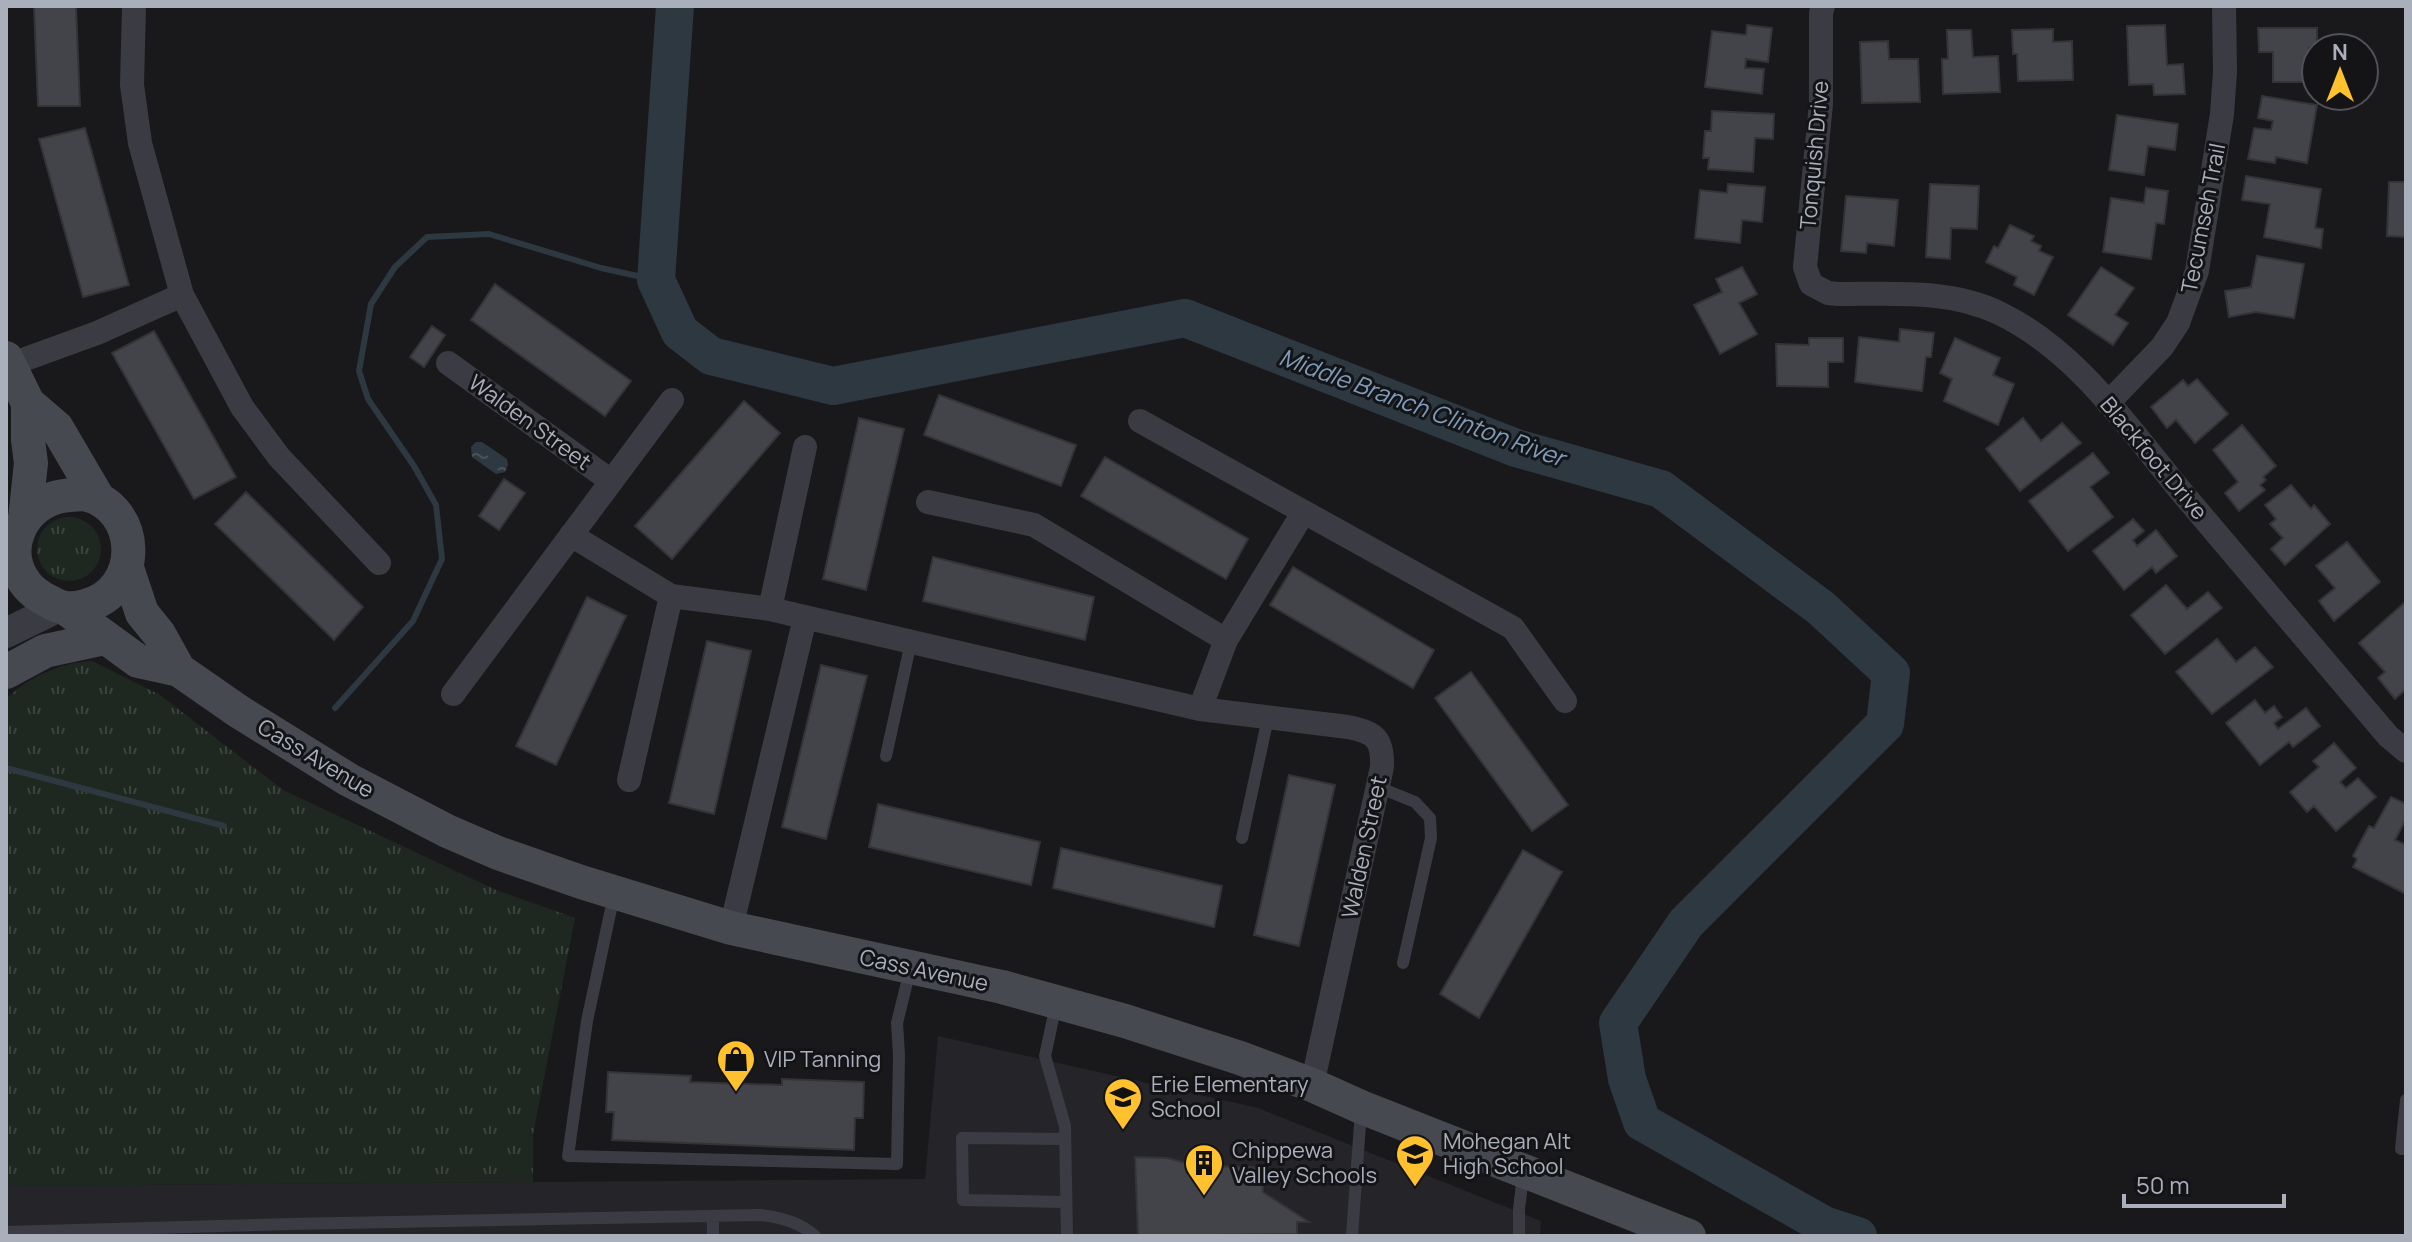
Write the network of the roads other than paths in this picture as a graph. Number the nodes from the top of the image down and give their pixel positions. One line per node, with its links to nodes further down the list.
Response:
1 (134, 6): 5 (street)
2 (1823, 6): 4 (street, Tonquish Drive)
3 (2224, 6): 10 (street, Tecumseh Trail)
4 (1828, 293): 10 (street, Blackfoot Drive)
5 (182, 295): 6 (street); 20 (street)
6 (8, 362): 9 (main road)
7 (448, 363): 13 (street, Walden Street)
8 (672, 400): 13 (street, Walden Street)
9 (28, 403): 14 (main road); 17 (main road)
10 (2108, 403): 36 (street, Blackfoot Drive)
11 (1140, 421): 16 (street)
12 (805, 447): 24 (street)
13 (611, 481): 18 (street, Walden Street)
14 (98, 498): 17 (main road); 21 (main road)
15 (928, 502): 28 (street)
16 (1303, 513): 28 (street); 33 (street)
17 (25, 519): 19 (main road)
18 (571, 535): 22 (street, Walden Street); 32 (street, Walden Street)
19 (10, 562): 23 (main road)
20 (379, 563)
21 (127, 568): 23 (main road); 30 (main road, Cass Avenue)
22 (671, 596): 24 (street, Walden Street); 38 (street)
23 (64, 608): 26 (street); 27 (main road, Cass Avenue)
24 (770, 609): 25 (street, Walden Street)
25 (805, 618): 29 (street, Walden Street); 42 (street)
26 (6, 633)
27 (105, 638): 30 (main road, Cass Avenue); 31 (main road)
28 (1226, 640): 34 (street)
29 (911, 642): 34 (street, Walden Street); 37 (lane)
30 (179, 670): 41 (main road, Cass Avenue)
31 (6, 672)
32 (453, 694)
33 (1565, 701)
34 (1200, 709): 35 (street, Walden Street)
35 (1268, 718): 39 (street, Walden Street); 40 (lane)
36 (2406, 751)
37 (886, 756)
38 (629, 780)
39 (1378, 787): 43 (lane); 46 (street, Walden Street)
40 (1242, 838)
41 (615, 892): 42 (main road, Cass Avenue); 44 (lane)
42 (731, 928): 44 (main road, Cass Avenue)
43 (1403, 963)
44 (911, 967): 45 (main road, Cass Avenue)
45 (1057, 1002): 46 (main road, Cass Avenue); 49 (lane)
46 (1312, 1085): 48 (main road, Cass Avenue)
47 (2406, 1100): 50 (lane)
48 (1361, 1107): 51 (main road, Cass Avenue); 59 (lane)
49 (1065, 1139): 52 (lane); 52 (lane)
50 (2406, 1149)
51 (1524, 1172): 60 (lane); 61 (main road, Cass Avenue)
52 (1066, 1202): 58 (lane)
53 (713, 1216): 54 (lane); 56 (lane); 57 (lane)
54 (291, 1230): 55 (lane)
55 (6, 1232)
56 (713, 1236)
57 (815, 1236)
58 (1067, 1236)
59 (1352, 1236)
60 (1519, 1236)
61 (1689, 1236)

